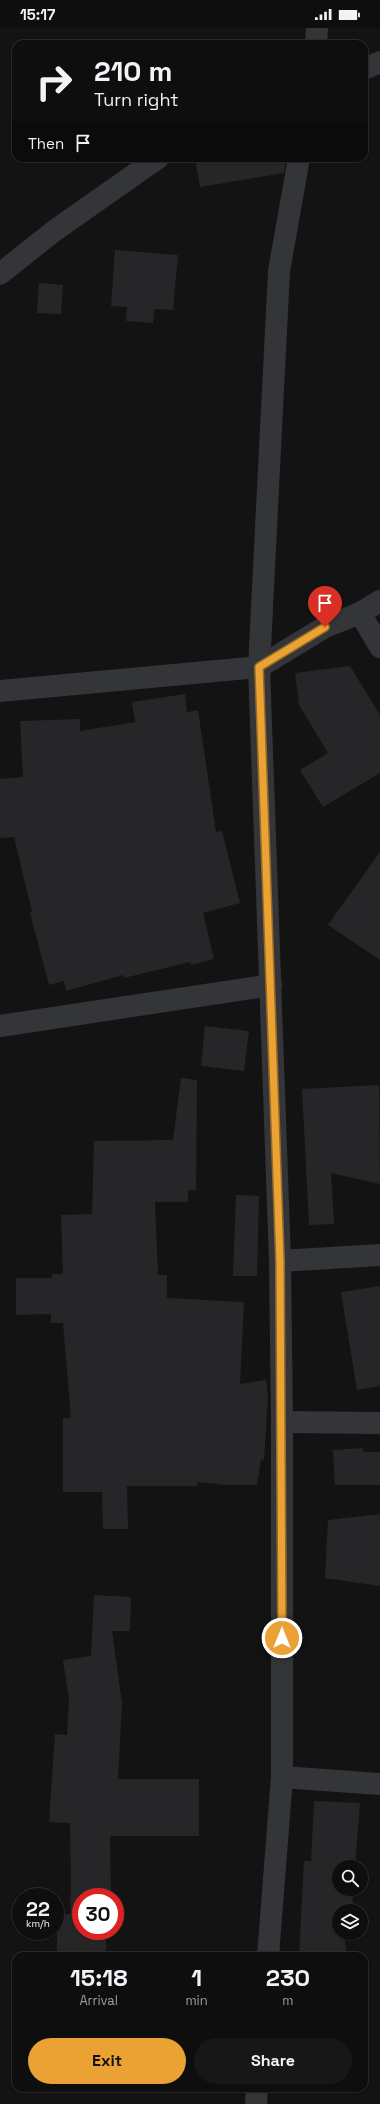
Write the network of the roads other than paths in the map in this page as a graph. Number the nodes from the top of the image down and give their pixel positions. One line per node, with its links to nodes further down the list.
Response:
1 (317, 28): 2 (street)
2 (316, 40)
3 (380, 62): 4 (street)
4 (368, 66)
5 (152, 162): 7 (street)
6 (298, 162): 11 (street)
7 (0, 274)
8 (380, 601): 9 (street)
9 (360, 613): 10 (street); 11 (street)
10 (380, 647)
11 (259, 667): 12 (street); 13 (street)
12 (0, 692)
13 (271, 985): 14 (street); 16 (street)
14 (0, 1026)
15 (380, 1255): 16 (street)
16 (280, 1261): 17 (street)
17 (282, 1422): 18 (street); 19 (street)
18 (380, 1423)
19 (282, 1777): 20 (street); 21 (street)
20 (380, 1784)
21 (268, 1952)
22 (257, 2092): 23 (street)
23 (256, 2104)

